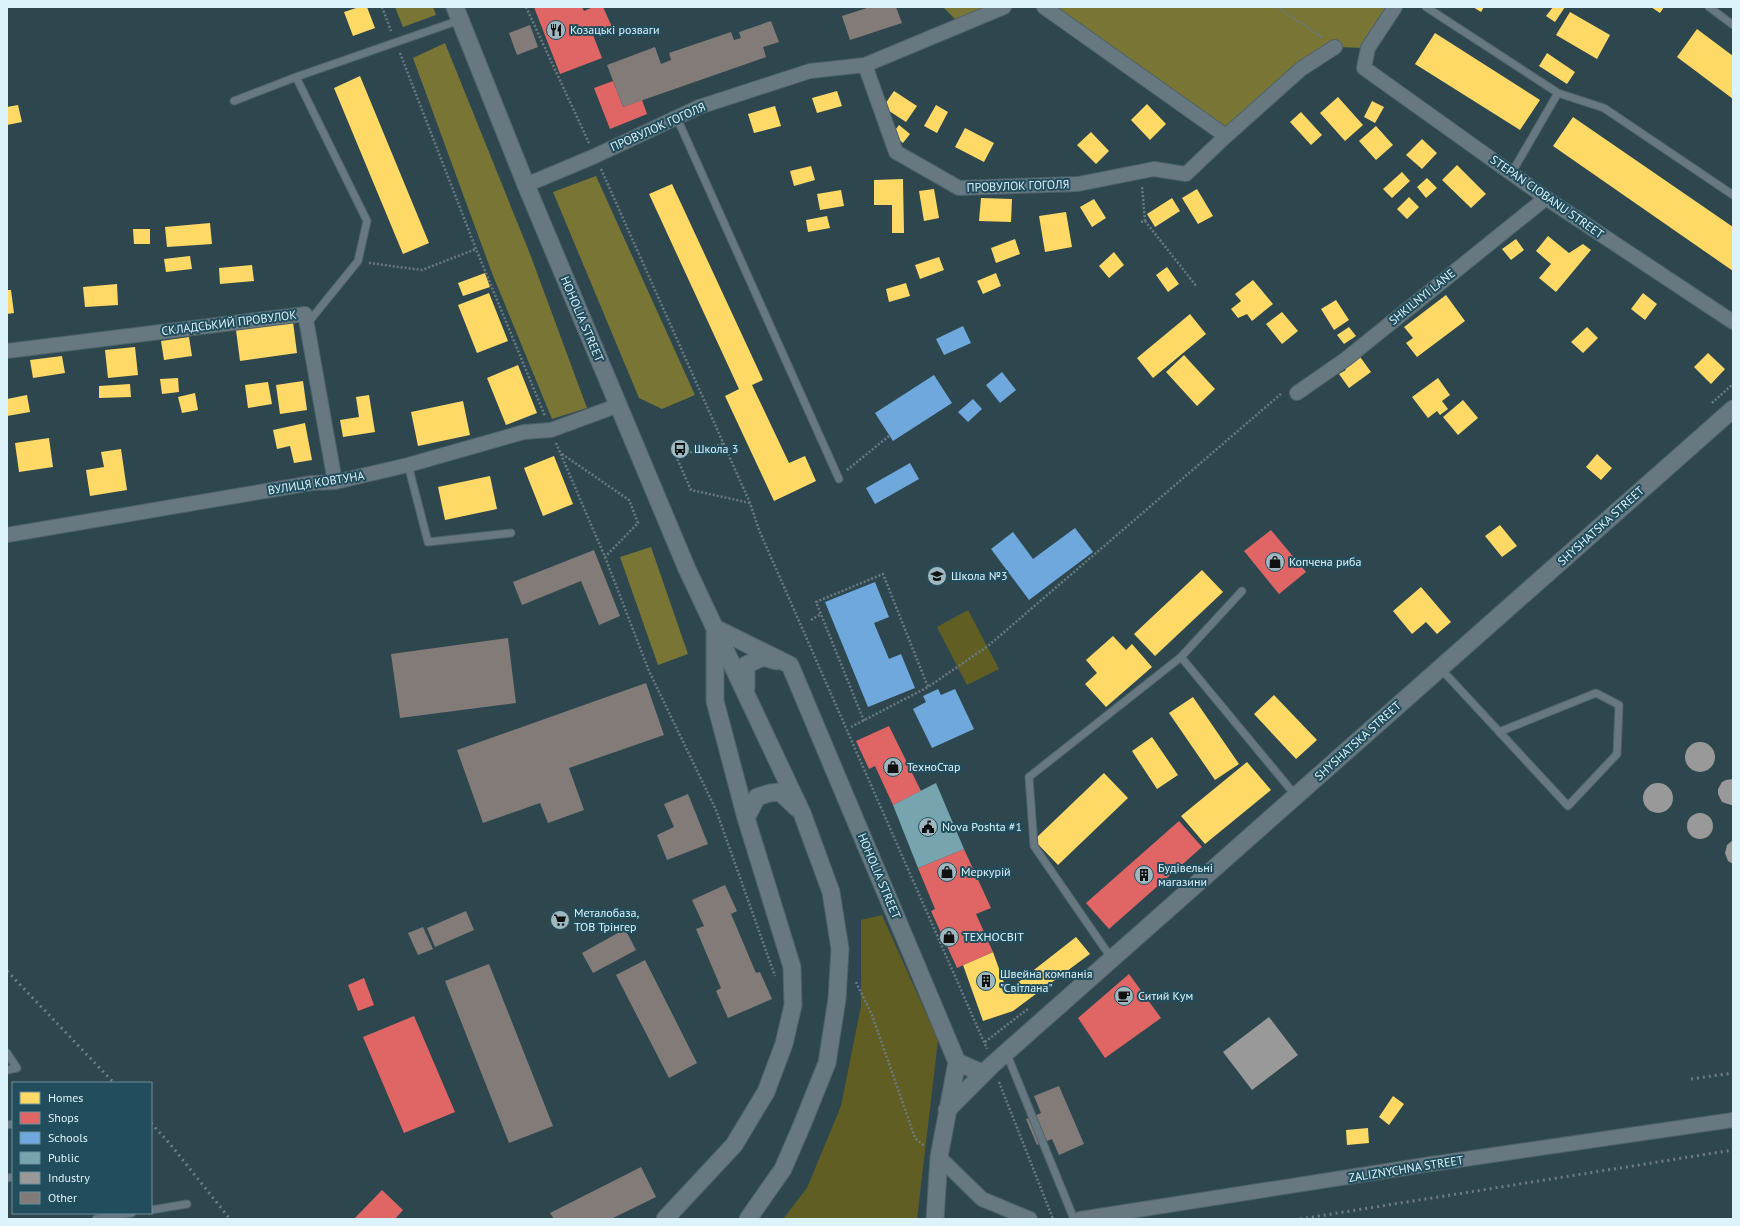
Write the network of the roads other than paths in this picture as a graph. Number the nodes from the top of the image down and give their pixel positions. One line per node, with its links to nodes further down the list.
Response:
1 (1004, 7): 9 (street, ПРОВУЛОК ГОГОЛЯ)
2 (1044, 7): 14 (street)
3 (1396, 7): 15 (street, STEPAN CIOBANU STREET)
4 (1426, 7): 11 (lane)
5 (1709, 7): 7 (lane)
6 (457, 14): 10 (lane); 16 (street, HOHOLIA STREET)
7 (1733, 25)
8 (1335, 46): 14 (street, ПРОВУЛОК ГОГОЛЯ)
9 (865, 64): 13 (street, ПРОВУЛОК ГОГОЛЯ); 14 (street, ПРОВУЛОК ГОГОЛЯ)
10 (296, 77): 12 (lane); 20 (lane)
11 (1558, 93): 15 (lane); 17 (lane)
12 (234, 101)
13 (676, 116): 16 (street, ПРОВУЛОК ГОГОЛЯ); 26 (lane)
14 (1226, 136)
15 (1511, 174): 18 (street, STEPAN CIOBANU STREET)
16 (526, 186): 23 (street, HOHOLIA STREET)
17 (1733, 195)
18 (1546, 198): 19 (street, STEPAN CIOBANU STREET); 22 (street, SHKILNYI LANE)
19 (1733, 322)
20 (307, 324): 21 (street, СКЛАДСЬКИЙ ПРОВУЛОК); 27 (street, СКЛАДСЬКИЙ ПРОВУЛОК)
21 (7, 351)
22 (1292, 391)
23 (619, 405): 25 (street, ВУЛИЦЯ КОВТУНА); 31 (street, HOHOLIA STREET)
24 (1733, 409): 34 (street, SHYSHATSKA STREET)
25 (408, 465): 27 (street, ВУЛИЦЯ КОВТУНА); 28 (lane)
26 (838, 479)
27 (335, 482): 29 (street, ВУЛИЦЯ КОВТУНА)
28 (511, 533)
29 (7, 535)
30 (1242, 591): 32 (lane)
31 (715, 628): 33 (street); 35 (street, HOHOLIA STREET); 39 (street, HOHOLIA STREET)
32 (1181, 657): 37 (lane); 40 (lane)
33 (790, 665): 35 (street, HOHOLIA STREET); 43 (street, HOHOLIA STREET)
34 (1440, 668): 36 (lane); 37 (street, SHYSHATSKA STREET)
35 (746, 692): 38 (street, HOHOLIA STREET)
36 (1499, 732): 36 (lane)
37 (1296, 796): 40 (street, SHYSHATSKA STREET)
38 (802, 813): 39 (street, HOHOLIA STREET); 52 (street, HOHOLIA STREET)
39 (746, 818): 54 (street)
40 (1112, 959): 41 (street, SHYSHATSKA STREET)
41 (1006, 1052): 44 (street, SHYSHATSKA STREET); 57 (lane)
42 (7, 1053): 45 (lane)
43 (957, 1062): 44 (street); 46 (street)
44 (987, 1069): 46 (street, SHYSHATSKA STREET)
45 (7, 1070)
46 (947, 1110): 48 (street)
47 (1733, 1120): 58 (street, ZALIZNYCHNA STREET)
48 (939, 1157): 55 (street); 56 (street)
49 (186, 1204): 50 (lane)
50 (152, 1210)
51 (126, 1214): 53 (lane)
52 (751, 1215)
53 (96, 1219)
54 (665, 1219)
55 (935, 1219)
56 (1030, 1219)
57 (1074, 1219)
58 (1080, 1219)

